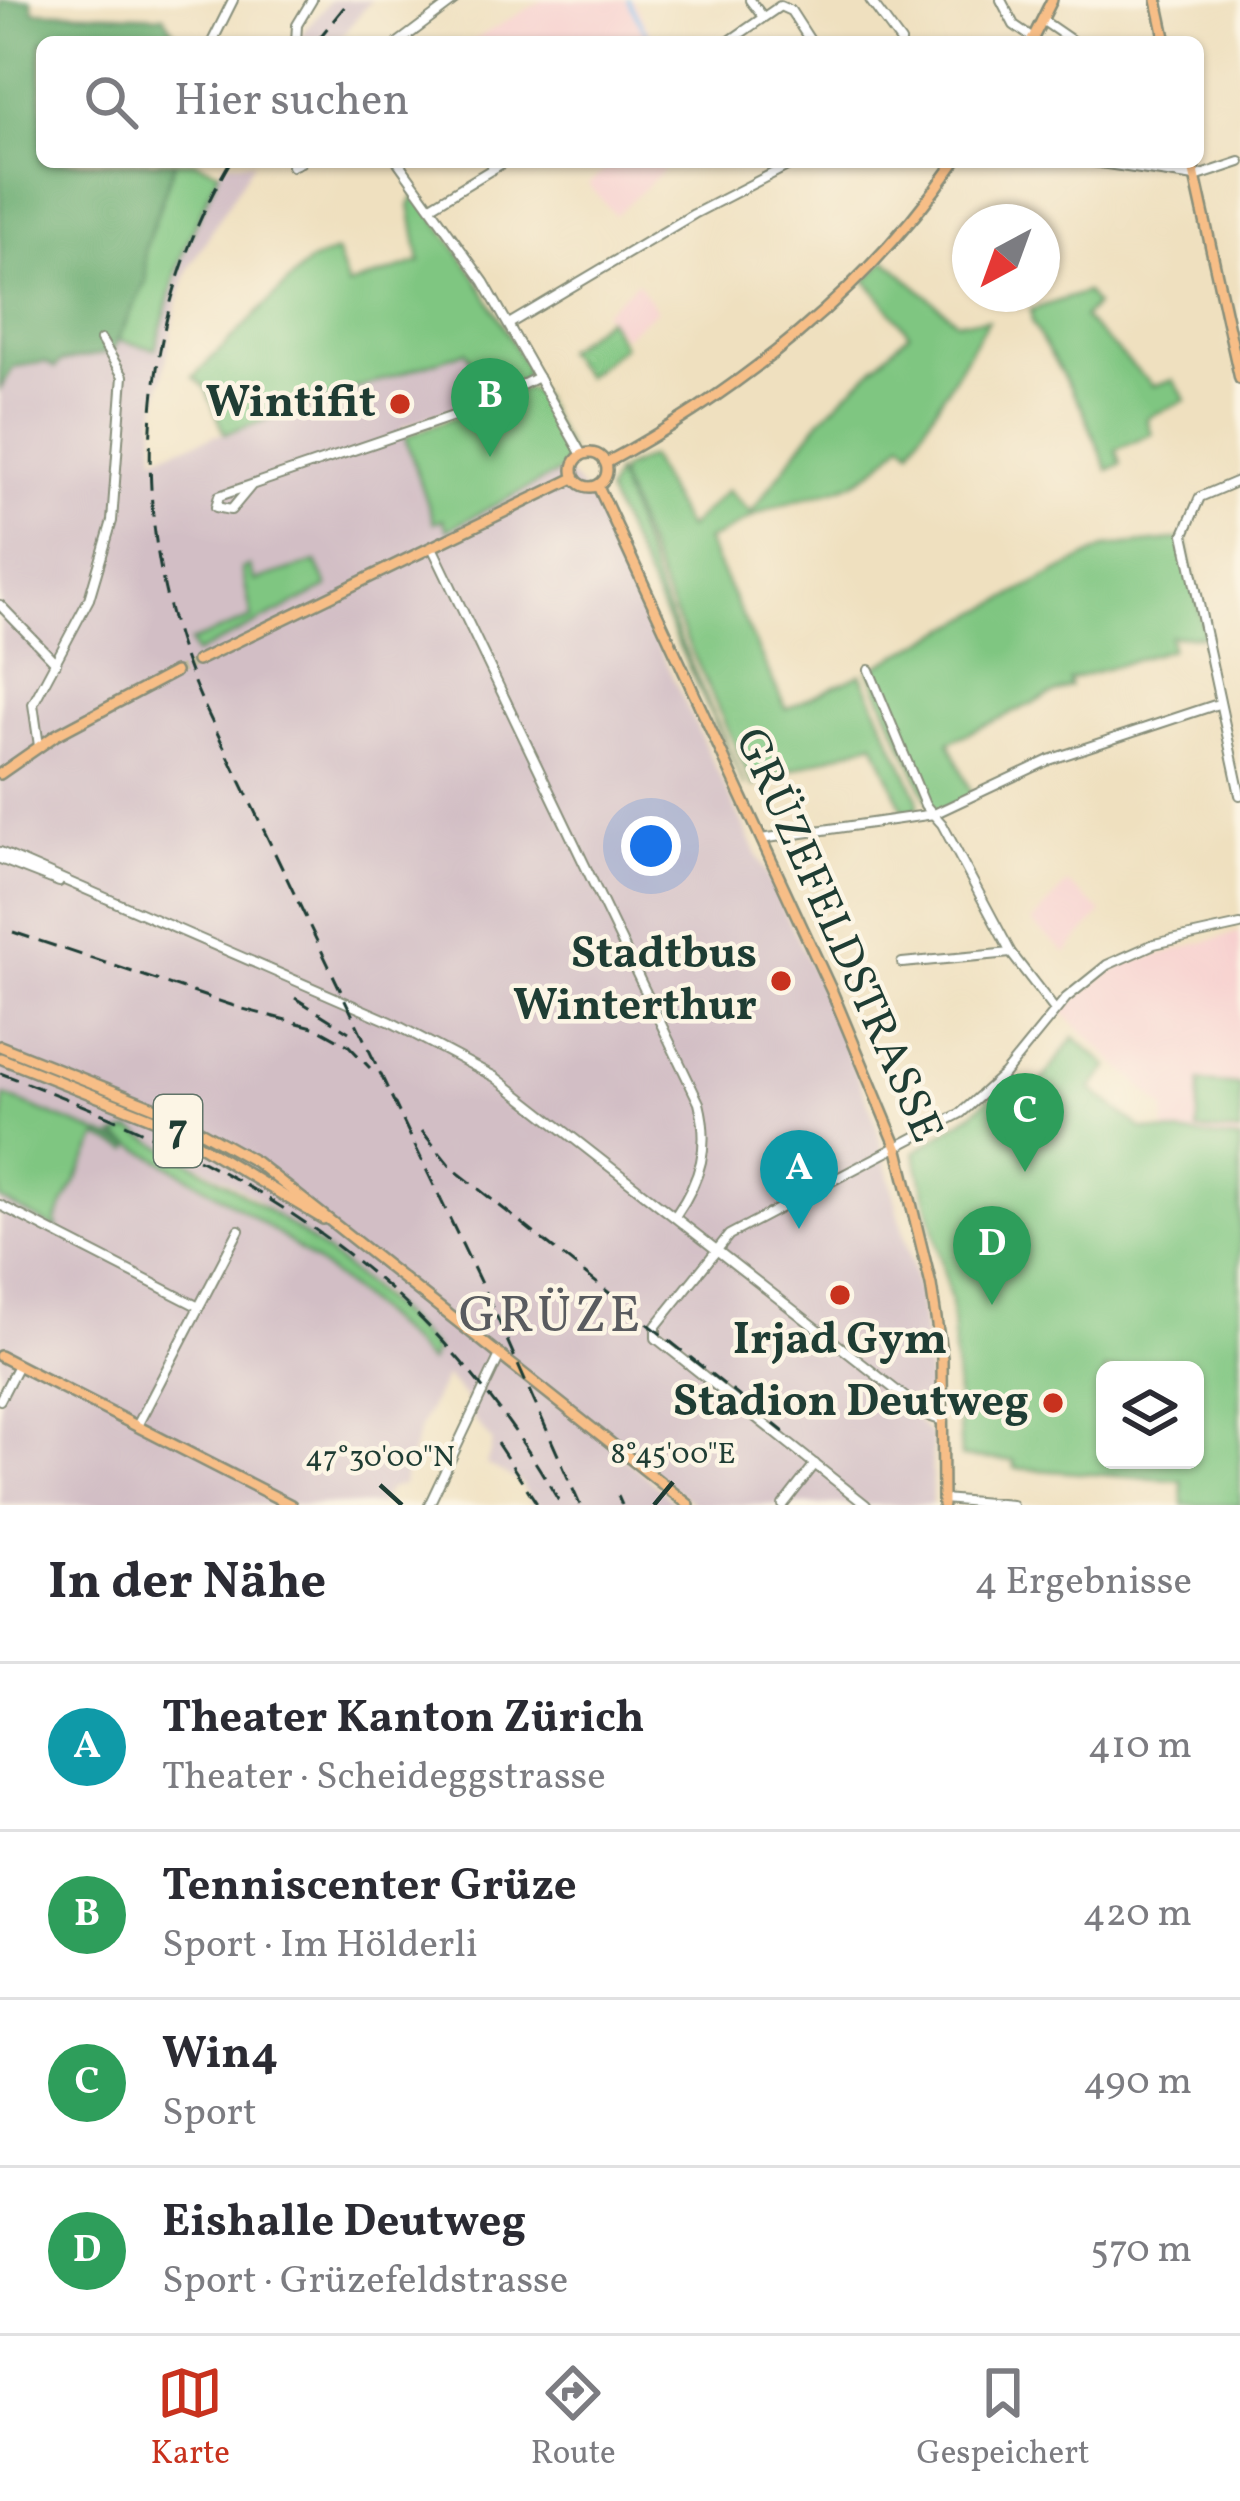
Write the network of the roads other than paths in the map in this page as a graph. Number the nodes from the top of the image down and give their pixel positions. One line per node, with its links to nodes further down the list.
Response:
1 (232, 0): 11 (street)
2 (312, 0): 12 (street)
3 (455, 0): 13 (street)
4 (749, 0): 9 (street)
5 (870, 0): 16 (street)
6 (1001, 0): 17 (street)
7 (1052, 0): 10 (main road)
8 (1157, 0): 20 (main road)
9 (763, 17): 14 (street); 15 (street)
10 (1042, 20): 18 (main road); 19 (street)
11 (215, 36)
12 (296, 36)
13 (407, 36)
14 (736, 36)
15 (807, 36)
16 (897, 36)
17 (1027, 36)
18 (1034, 36)
19 (1065, 36)
20 (1165, 36)
21 (1240, 162): 28 (street)
22 (403, 168): 29 (street)
23 (494, 168): 29 (street)
24 (783, 168): 30 (street)
25 (950, 168): 35 (main road)
26 (1135, 168): 28 (street)
27 (1194, 168): 28 (main road)
28 (1196, 177): 33 (main road)
29 (433, 205): 30 (street)
30 (508, 324): 32 (street)
31 (101, 340): 43 (street)
32 (538, 377): 34 (street); 38 (street)
33 (1240, 379)
34 (582, 455): 35 (main road); 36 (main road)
35 (606, 463): 39 (main road)
36 (574, 478): 39 (main road); 40 (main road)
37 (1240, 480): 46 (street)
38 (251, 486): 38 (street)
39 (598, 486): 51 (main road, GRÜZEFELDSTRASSE)
40 (432, 547): 42 (main road); 61 (street)
41 (0, 605): 43 (street)
42 (197, 661)
43 (56, 663): 47 (street)
44 (869, 670): 50 (street)
45 (175, 672): 47 (main road)
46 (1218, 704): 49 (street); 50 (street)
47 (39, 746): 48 (main road)
48 (0, 774)
49 (1240, 795)
50 (934, 814): 51 (street); 54 (street)
51 (761, 839): 59 (main road, GRÜZEFELDSTRASSE)
52 (0, 856): 61 (street)
53 (1240, 925): 56 (street)
54 (1011, 953): 55 (street); 56 (street)
55 (902, 963)
56 (1055, 1010): 59 (street)
57 (0, 1046): 63 (main road, 7)
58 (0, 1058): 63 (main road, 7)
59 (898, 1150): 64 (street); 70 (main road, GRÜZEFELDSTRASSE)
60 (0, 1205): 65 (street)
61 (676, 1215): 64 (street)
62 (239, 1230): 65 (street)
63 (343, 1231): 66 (main road, 7)
64 (718, 1249): 70 (street); 72 (street)
65 (199, 1307): 71 (street)
66 (500, 1355): 75 (street); 76 (main road, 7)
67 (0, 1356): 68 (main road)
68 (18, 1365): 69 (street); 71 (main road)
69 (0, 1400)
70 (944, 1421): 73 (main road, GRÜZEFELDSTRASSE)
71 (137, 1426): 74 (main road)
72 (815, 1464): 77 (street); 78 (street)
73 (943, 1502): 79 (street)
74 (291, 1505)
75 (428, 1505)
76 (689, 1505)
77 (783, 1505)
78 (866, 1505)
79 (1012, 1505)

